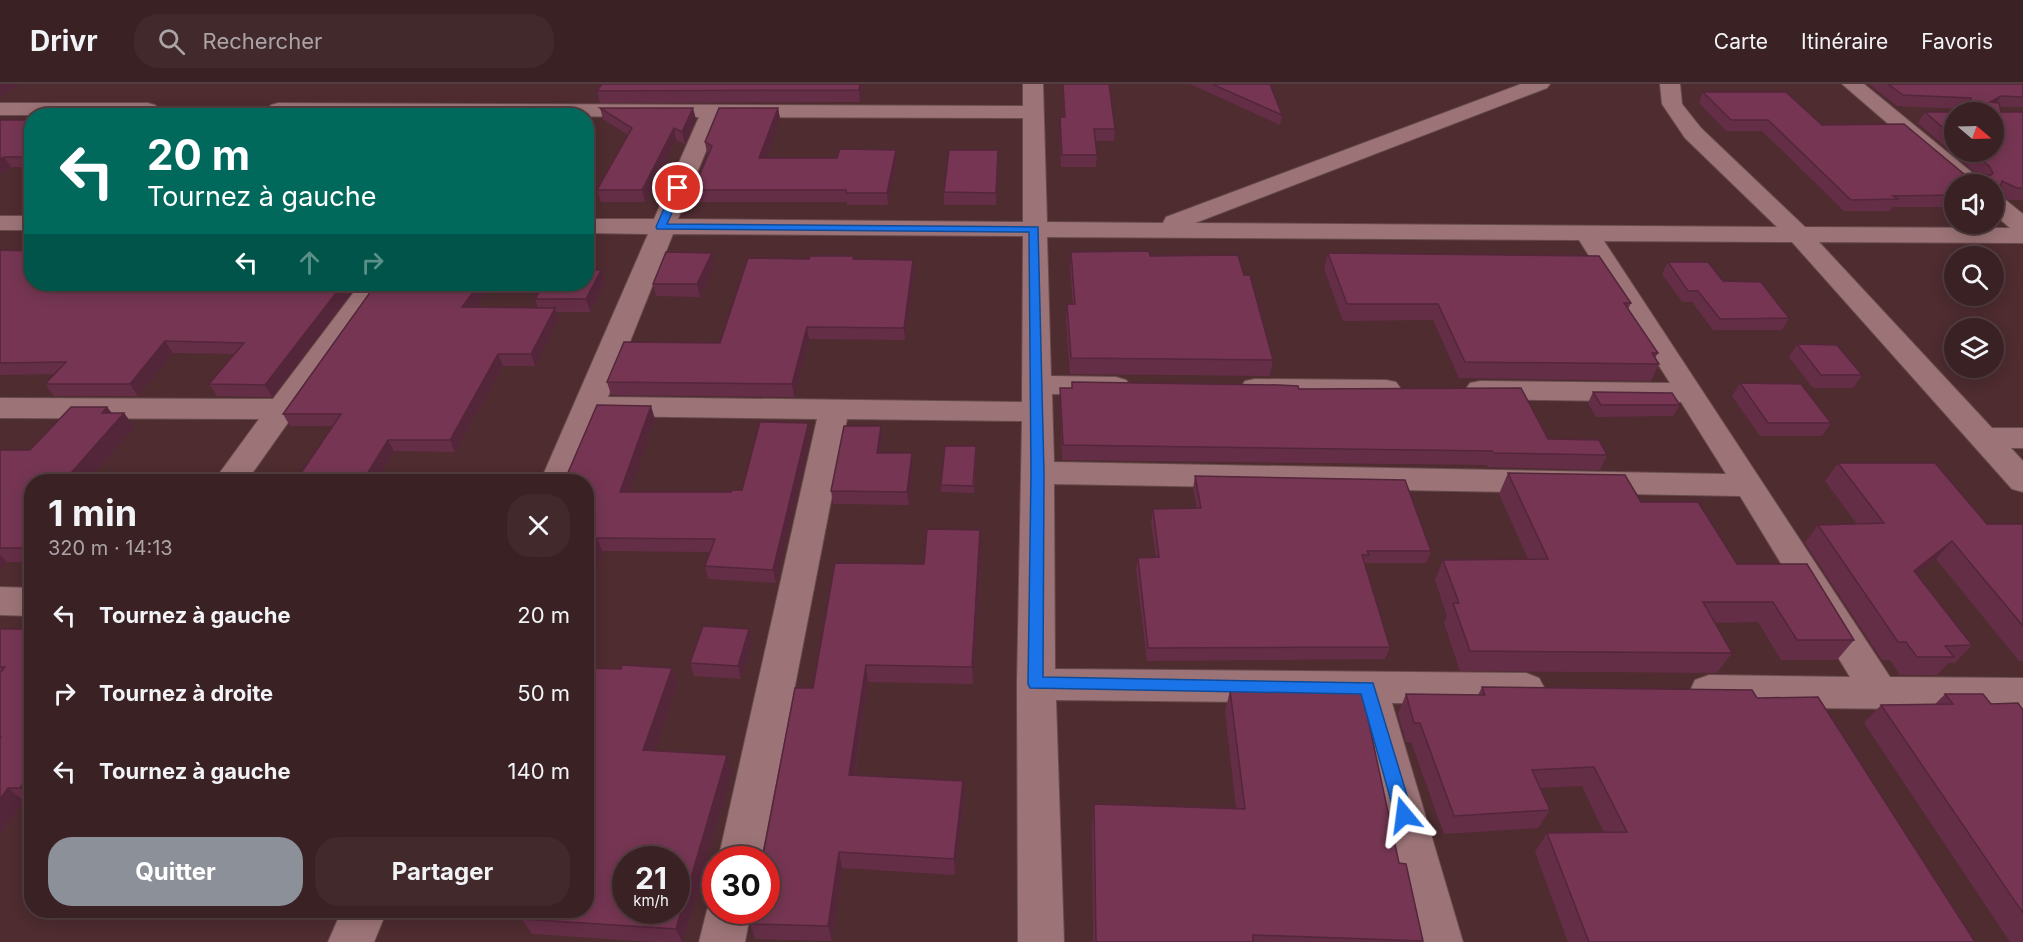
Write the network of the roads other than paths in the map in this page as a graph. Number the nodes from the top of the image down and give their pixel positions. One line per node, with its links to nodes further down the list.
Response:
1 (1540, 84): 24 (street)
2 (1670, 84): 26 (street)
3 (1852, 84): 14 (street)
4 (36, 90): 10 (street)
5 (282, 90): 8 (street)
6 (516, 93): 9 (street)
7 (1033, 98): 12 (street); 23 (street)
8 (263, 108)
9 (506, 108)
10 (3, 111): 11 (street)
11 (24, 111)
12 (712, 112): 13 (street); 21 (street)
13 (594, 113)
14 (1888, 114): 15 (street); 16 (street)
15 (1921, 115)
16 (1960, 174)
17 (2004, 211): 22 (street)
18 (0, 223): 19 (street)
19 (24, 223)
20 (594, 226): 21 (street)
21 (661, 227): 23 (street); 35 (street)
22 (2023, 227)
23 (1034, 229): 24 (street); 34 (street)
24 (1156, 229): 25 (street)
25 (1587, 233): 26 (street); 33 (street)
26 (1799, 235): 27 (street); 39 (street)
27 (2023, 236)
28 (368, 291): 37 (street)
29 (1143, 387): 34 (street)
30 (1227, 387): 31 (street)
31 (1417, 390)
32 (1453, 390): 33 (street)
33 (1691, 393): 45 (street)
34 (1036, 399): 38 (street); 41 (street)
35 (590, 406): 38 (street); 43 (street)
36 (0, 408): 37 (street)
37 (283, 409): 42 (street)
38 (834, 409): 54 (street)
39 (1984, 438): 40 (street); 44 (street)
40 (2023, 438)
41 (1038, 473): 45 (street); 48 (street)
42 (235, 474)
43 (560, 474)
44 (2023, 482)
45 (1750, 485): 52 (street)
46 (0, 601): 47 (street)
47 (24, 602)
48 (1036, 684): 49 (street); 59 (street)
49 (1368, 687): 50 (street); 60 (street)
50 (1558, 689)
51 (1678, 690): 52 (street)
52 (1880, 693): 53 (street)
53 (2023, 694)
54 (742, 846)
55 (362, 918): 57 (street)
56 (726, 924): 58 (street)
57 (351, 942)
58 (722, 942)
59 (1041, 942)
60 (1440, 942)

